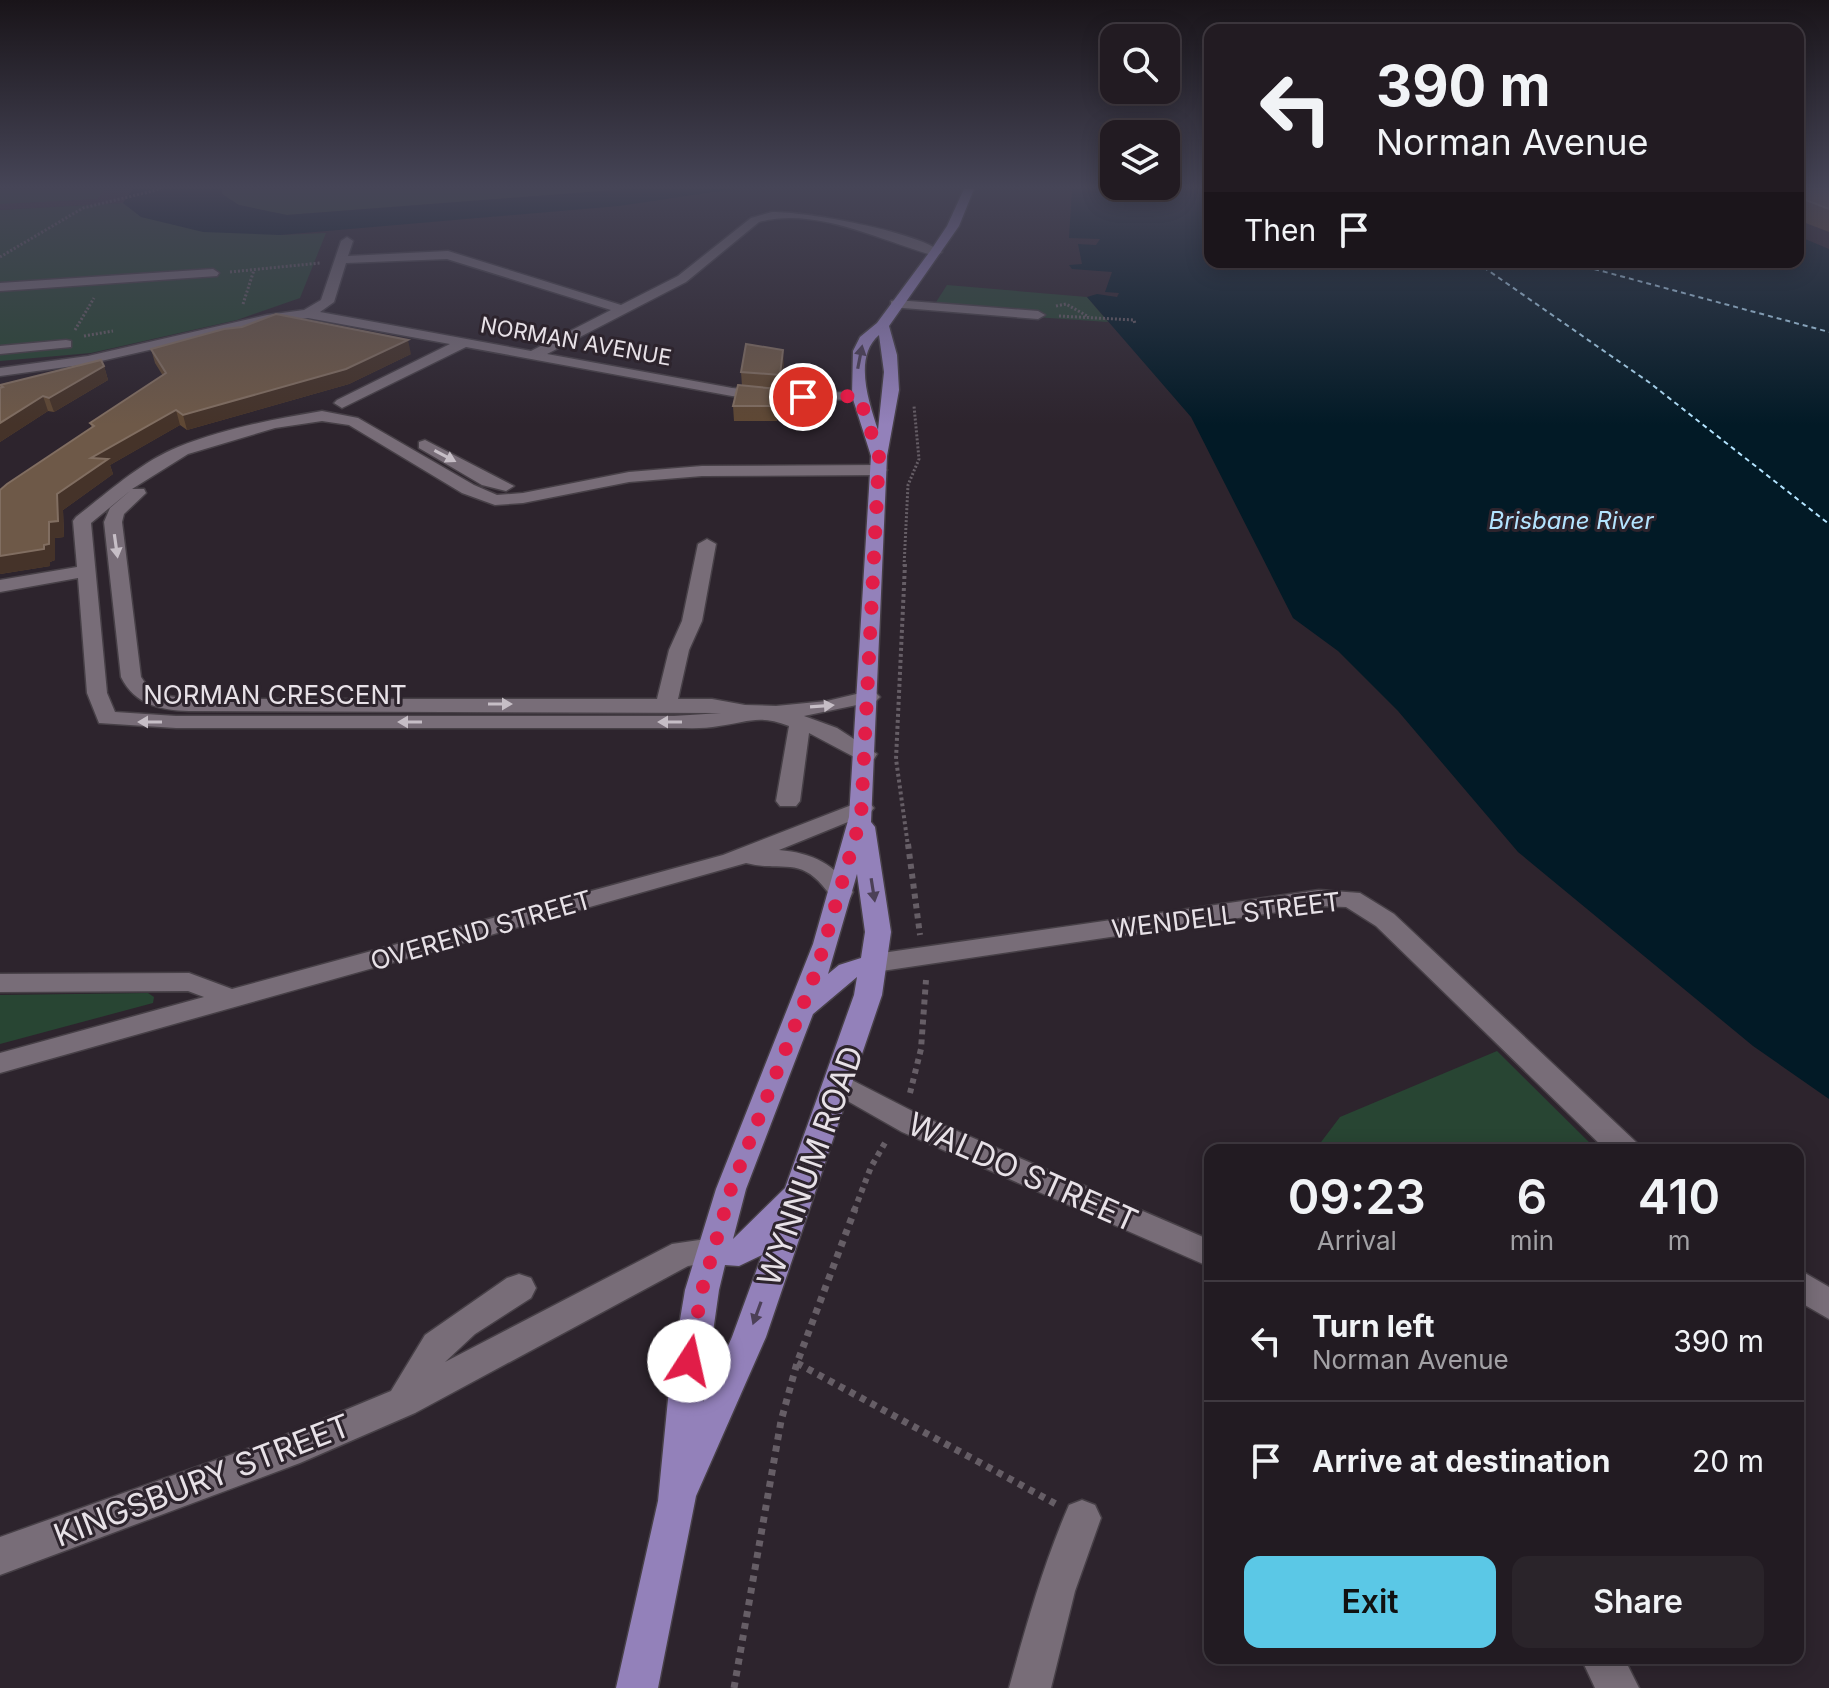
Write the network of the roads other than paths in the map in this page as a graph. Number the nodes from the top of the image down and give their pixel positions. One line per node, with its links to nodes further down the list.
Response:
1 (338, 268): 7 (street)
2 (489, 268): 9 (street)
3 (697, 268): 9 (street)
4 (924, 268): 8 (main road, WYNNUM ROAD)
5 (213, 273): 6 (street)
6 (0, 287)
7 (325, 304): 10 (street); 15 (street, NORMAN AVENUE)
8 (896, 304): 11 (street); 12 (main road, WYNNUM ROAD)
9 (623, 310): 15 (street)
10 (308, 314): 14 (street, NORMAN AVENUE); 18 (street, NORMAN AVENUE)
11 (1038, 315)
12 (882, 326): 20 (main road, WYNNUM ROAD, one-way to 12); 21 (main road, WYNNUM ROAD)
13 (68, 341): 16 (street)
14 (464, 343): 17 (street, NORMAN AVENUE); 22 (street)
15 (556, 345): 17 (street); 19 (street, NORMAN AVENUE)
16 (0, 350)
17 (534, 355): 19 (street, NORMAN AVENUE)
18 (0, 372)
19 (768, 396): 20 (street, NORMAN AVENUE)
20 (859, 396): 21 (main road, NORMAN AVENUE); 25 (main road, WYNNUM ROAD)
21 (889, 396): 25 (main road, WYNNUM ROAD)
22 (342, 403): 23 (street, NORMAN CRESCENT); 26 (street, NORMAN CRESCENT, one-way to 26)
23 (273, 424): 24 (street, NORMAN CRESCENT); 26 (street, NORMAN CRESCENT)
24 (166, 462): 28 (street, NORMAN CRESCENT); 31 (street, NORMAN CRESCENT, one-way to 31)
25 (879, 463): 26 (street, NORMAN CRESCENT); 30 (main road, WYNNUM ROAD)
26 (702, 471)
27 (707, 544): 31 (street)
28 (87, 571): 29 (street); 32 (street, NORMAN CRESCENT, one-way to 28)
29 (0, 586)
30 (869, 697): 33 (street, NORMAN CRESCENT, one-way to 30); 35 (main road, WYNNUM ROAD)
31 (666, 704): 32 (street, NORMAN CRESCENT)
32 (746, 712): 33 (street, NORMAN CRESCENT)
33 (774, 713): 34 (street, NORMAN CRESCENT)
34 (800, 722): 35 (street, NORMAN CRESCENT); 36 (street)
35 (866, 754): 37 (main road, WYNNUM ROAD)
36 (788, 801)
37 (862, 812): 38 (street, OVEREND STREET); 39 (main road, WYNNUM ROAD); 40 (main road, WYNNUM ROAD, one-way to 40)
38 (732, 860): 39 (street, OVEREND STREET); 42 (street, OVEREND STREET)
39 (841, 892): 43 (main road, WYNNUM ROAD)
40 (875, 963): 43 (main road); 45 (main road, WYNNUM ROAD); 46 (street, WENDELL STREET)
41 (0, 983): 42 (street)
42 (230, 1000): 44 (street, OVEREND STREET)
43 (802, 1013): 48 (main road, WYNNUM ROAD)
44 (0, 1063)
45 (840, 1084): 47 (main road, WYNNUM ROAD); 49 (street, WALDO STREET)
46 (1619, 1144)
47 (803, 1187): 48 (main road); 54 (main road, WYNNUM ROAD, one-way to 54)
48 (713, 1251): 53 (street, KINGSBURY STREET); 54 (main road, WYNNUM ROAD)
49 (1204, 1251)
50 (1804, 1287): 52 (street)
51 (519, 1288): 53 (street)
52 (1829, 1305)
53 (403, 1402): 56 (street, KINGSBURY STREET)
54 (677, 1501): 58 (main road, WYNNUM ROAD)
55 (1082, 1518): 59 (street)
56 (0, 1556)
57 (1604, 1664): 60 (street)
58 (637, 1688)
59 (1030, 1688)
60 (1618, 1688)

